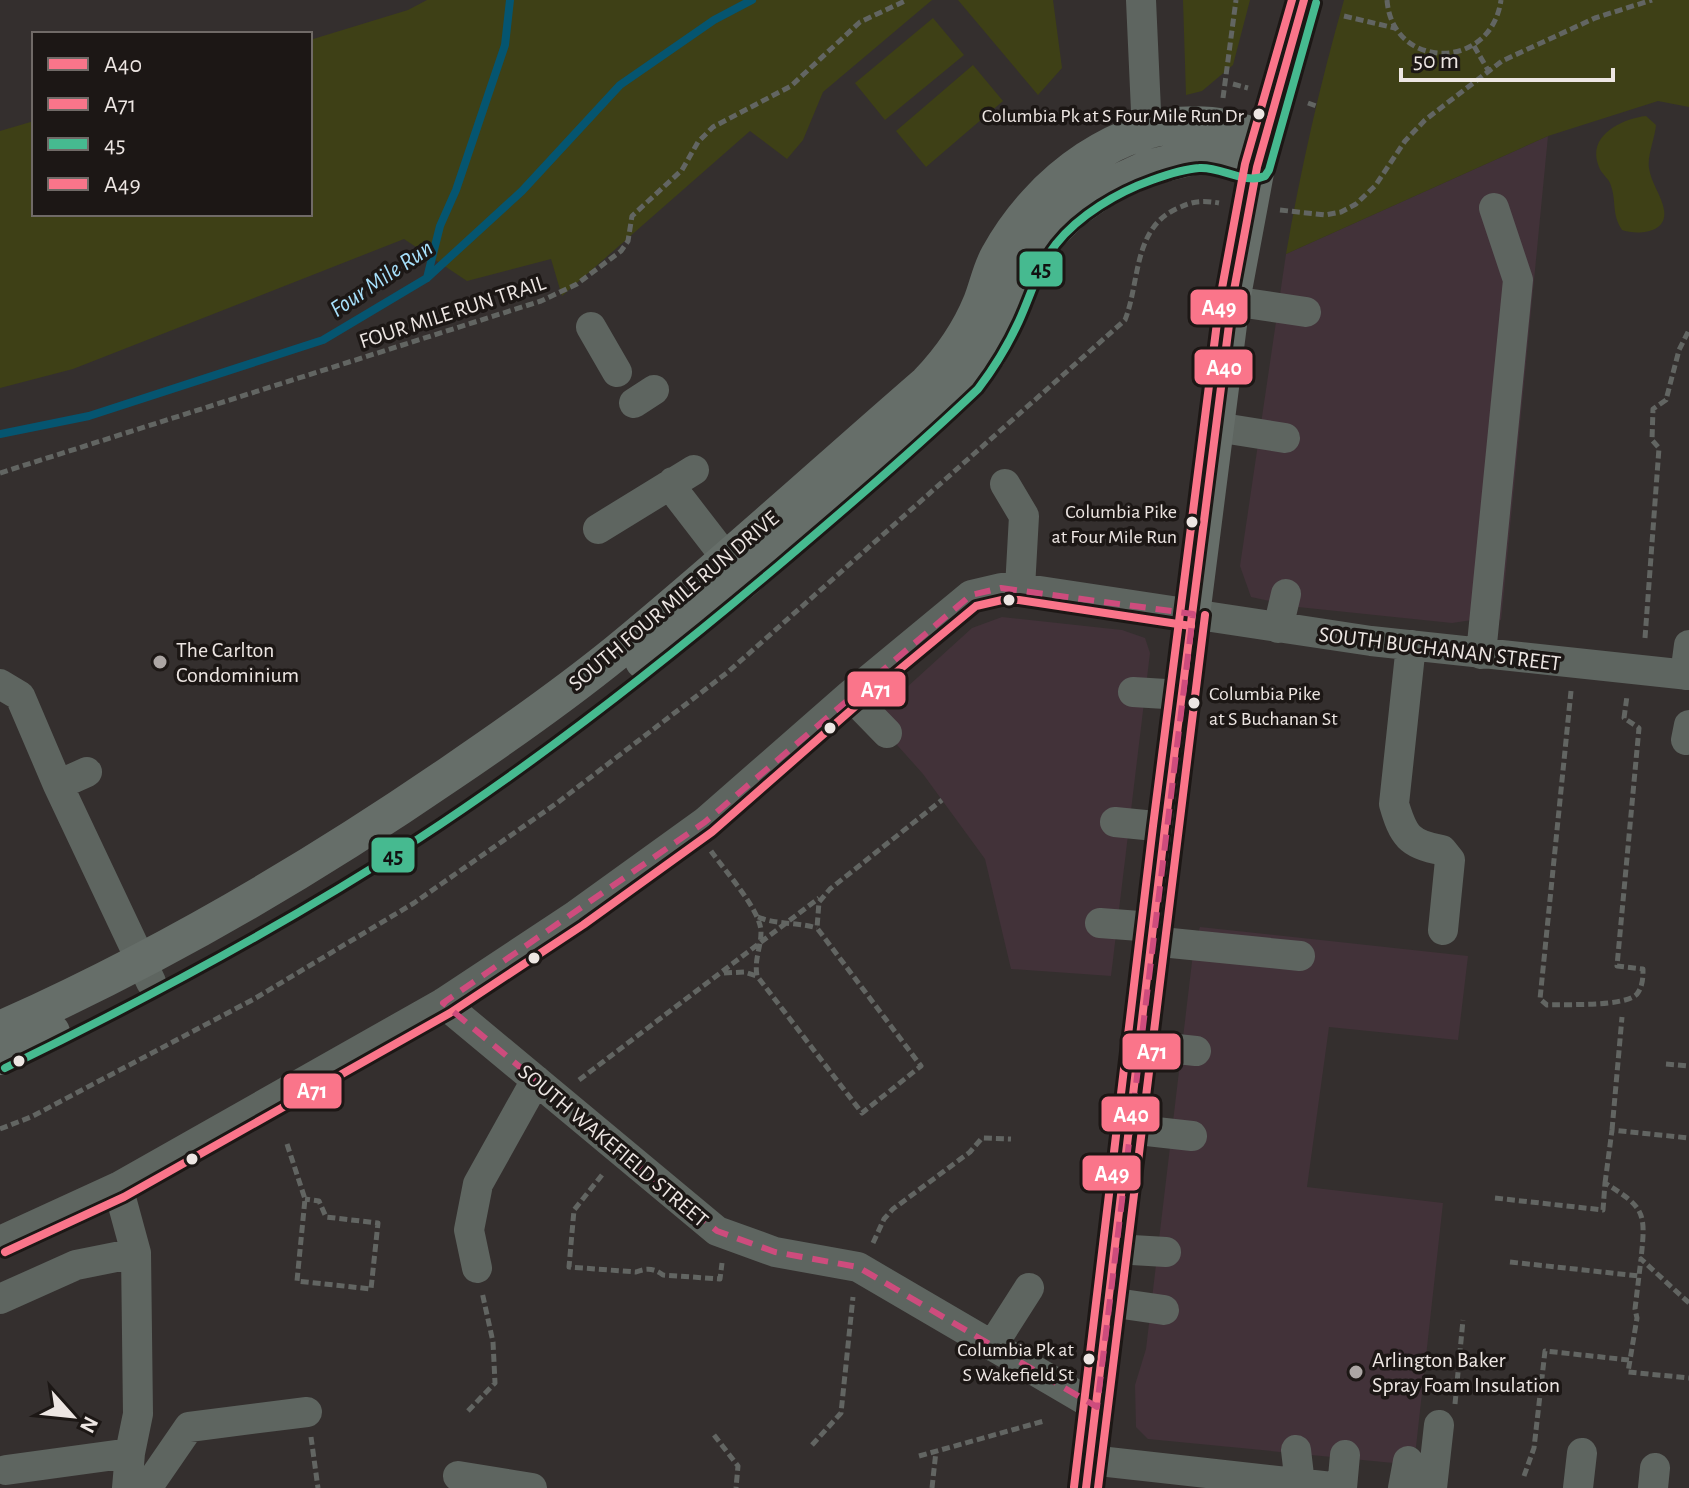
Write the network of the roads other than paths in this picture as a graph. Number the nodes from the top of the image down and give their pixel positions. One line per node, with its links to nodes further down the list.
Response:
1 (1141, 0): 3 (street)
2 (1304, 0): 4 (main road)
3 (1150, 131): 4 (main road, SOUTH FOUR MILE RUN DRIVE); 14 (main road, SOUTH FOUR MILE RUN DRIVE)
4 (1261, 153): 6 (main road); 14 (main road, SOUTH FOUR MILE RUN DRIVE)
5 (1494, 208): 21 (street)
6 (1232, 301): 7 (street); 10 (main road)
7 (1306, 312)
8 (591, 327): 9 (street)
9 (617, 372)
10 (1216, 427): 11 (street); 17 (main road)
11 (1285, 438)
12 (1005, 484): 15 (street)
13 (598, 529): 14 (street)
14 (735, 570): 36 (main road, SOUTH FOUR MILE RUN DRIVE)
15 (1020, 588): 17 (street); 25 (street)
16 (1286, 594): 18 (street)
17 (1193, 614): 18 (street, SOUTH BUCHANAN STREET); 26 (main road)
18 (1278, 628): 19 (street, SOUTH BUCHANAN STREET)
19 (1411, 645): 21 (street, SOUTH BUCHANAN STREET); 33 (street)
20 (1689, 645): 22 (street)
21 (1481, 654): 22 (street, SOUTH BUCHANAN STREET)
22 (1687, 675)
23 (0, 684): 29 (street)
24 (1133, 692): 26 (street)
25 (850, 695): 27 (street); 37 (street)
26 (1182, 695): 31 (main road)
27 (887, 733)
28 (87, 772): 29 (street)
29 (58, 785): 36 (street)
30 (1115, 822): 31 (street)
31 (1165, 827): 34 (main road)
32 (1100, 923): 34 (street)
33 (1443, 930)
34 (1152, 934): 35 (street); 39 (main road)
35 (1300, 956)
36 (146, 971): 38 (main road, SOUTH FOUR MILE RUN DRIVE); 41 (main road, SOUTH FOUR MILE RUN DRIVE)
37 (443, 1003): 42 (street, SOUTH WAKEFIELD STREET); 45 (street)
38 (0, 1029)
39 (1139, 1045): 40 (street); 43 (main road)
40 (1196, 1051)
41 (0, 1057)
42 (536, 1080): 50 (street); 55 (street, SOUTH WAKEFIELD STREET)
43 (1129, 1129): 44 (street); 47 (main road)
44 (1192, 1136)
45 (118, 1187): 46 (street); 49 (street)
46 (0, 1241)
47 (1115, 1249): 48 (street); 53 (main road)
48 (1166, 1252)
49 (136, 1253): 52 (street); 60 (street)
50 (477, 1268)
51 (1029, 1288): 55 (street)
52 (0, 1299)
53 (1109, 1302): 54 (street); 56 (main road)
54 (1164, 1310)
55 (992, 1346): 56 (street, SOUTH WAKEFIELD STREET)
56 (1097, 1407): 64 (main road)
57 (307, 1412): 68 (street)
58 (1447, 1417): 71 (street)
59 (1296, 1450): 66 (street)
60 (130, 1453): 63 (street); 67 (street)
61 (1582, 1453): 72 (street)
62 (1345, 1455): 70 (street)
63 (6, 1470)
64 (1088, 1474): 66 (street)
65 (458, 1476): 69 (street)
66 (1300, 1484): 70 (street)
67 (127, 1488)
68 (147, 1488)
69 (532, 1488)
70 (1341, 1488)
71 (1432, 1488)
72 (1578, 1488)

